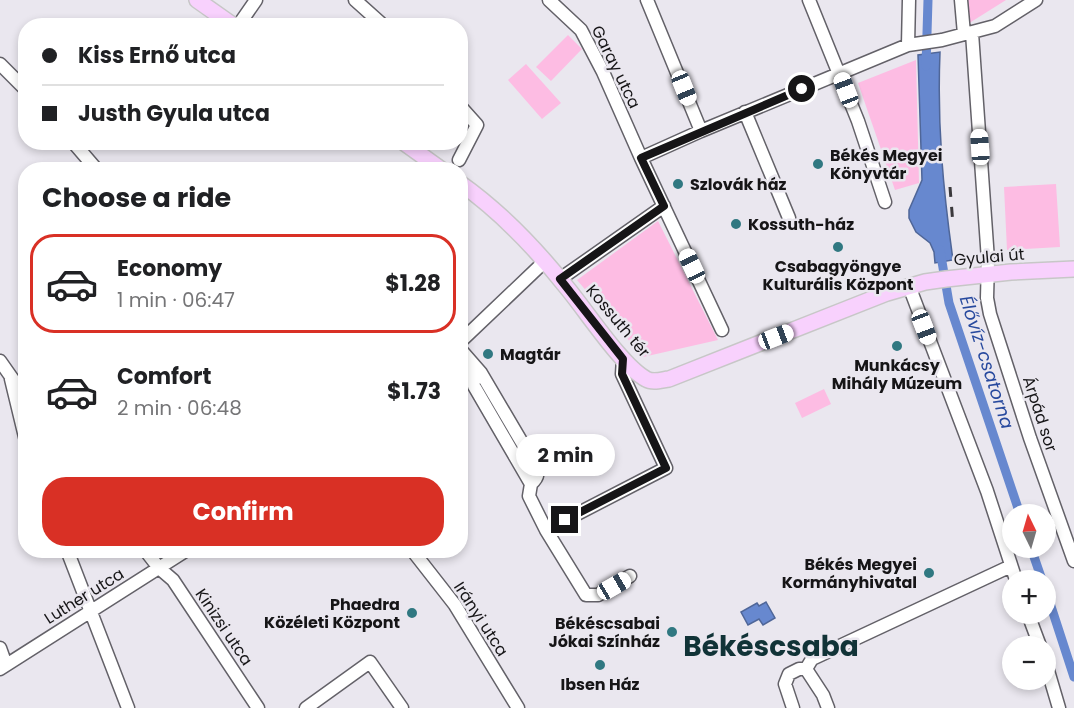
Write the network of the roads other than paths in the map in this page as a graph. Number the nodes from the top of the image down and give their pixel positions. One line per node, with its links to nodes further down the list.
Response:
1 (197, 0): 10 (main road)
2 (256, 0): 11 (street)
3 (355, 0): 12 (street)
4 (549, 0): 25 (street, Garay utca)
5 (647, 0): 20 (street)
6 (809, 0): 16 (street)
7 (909, 0): 14 (street)
8 (961, 0): 13 (street, Árpád sor)
9 (1036, 0): 13 (street)
10 (224, 18)
11 (242, 18)
12 (375, 18)
13 (968, 34): 14 (street); 35 (street, Árpád sor)
14 (913, 44): 16 (street)
15 (0, 64): 17 (street)
16 (840, 74): 18 (street); 30 (street)
17 (18, 82)
18 (745, 112): 20 (street); 32 (street)
19 (468, 115): 21 (street)
20 (702, 131): 25 (street)
21 (468, 142)
22 (81, 150): 27 (street)
23 (415, 150): 28 (main road)
24 (464, 150): 26 (street)
25 (641, 158): 31 (street)
26 (459, 160)
27 (90, 162)
28 (432, 162)
29 (468, 189): 33 (main road, Kossuth tér)
30 (885, 202)
31 (664, 206): 36 (street, Kossuth tér); 38 (street)
32 (789, 218)
33 (544, 262): 36 (main road, Kossuth tér); 39 (street)
34 (1074, 269): 35 (main road, Gyulai út)
35 (987, 276): 37 (main road, Gyulai út); 48 (street, Árpád sor)
36 (560, 279): 41 (main road, Kossuth tér)
37 (909, 286): 43 (main road, Gyulai út); 54 (street)
38 (722, 330)
39 (468, 334)
40 (468, 358): 47 (street)
41 (623, 359): 43 (main road, Kossuth tér); 47 (street)
42 (0, 361): 44 (street)
43 (687, 372)
44 (11, 379): 45 (street); 46 (street)
45 (18, 388)
46 (18, 408)
47 (546, 530): 57 (street)
48 (1071, 543): 53 (street, Árpád sor)
49 (70, 558): 58 (street)
50 (151, 558): 55 (street, Kinizsi utca)
51 (175, 558): 55 (street, Luther utca)
52 (418, 558): 67 (street, Irányi utca)
53 (1074, 561)
54 (1011, 566): 56 (street); 61 (street)
55 (159, 568): 58 (street, Luther utca); 64 (street, Kinizsi utca)
56 (1012, 570)
57 (630, 576)
58 (91, 610): 60 (street, Luther utca); 63 (street)
59 (0, 648): 60 (street)
60 (3, 667)
61 (806, 669): 68 (street); 69 (street)
62 (1054, 690): 70 (street)
63 (128, 708)
64 (258, 708)
65 (306, 708): 66 (street)
66 (402, 708)
67 (518, 708)
68 (793, 708)
69 (828, 708)
70 (1059, 708)

